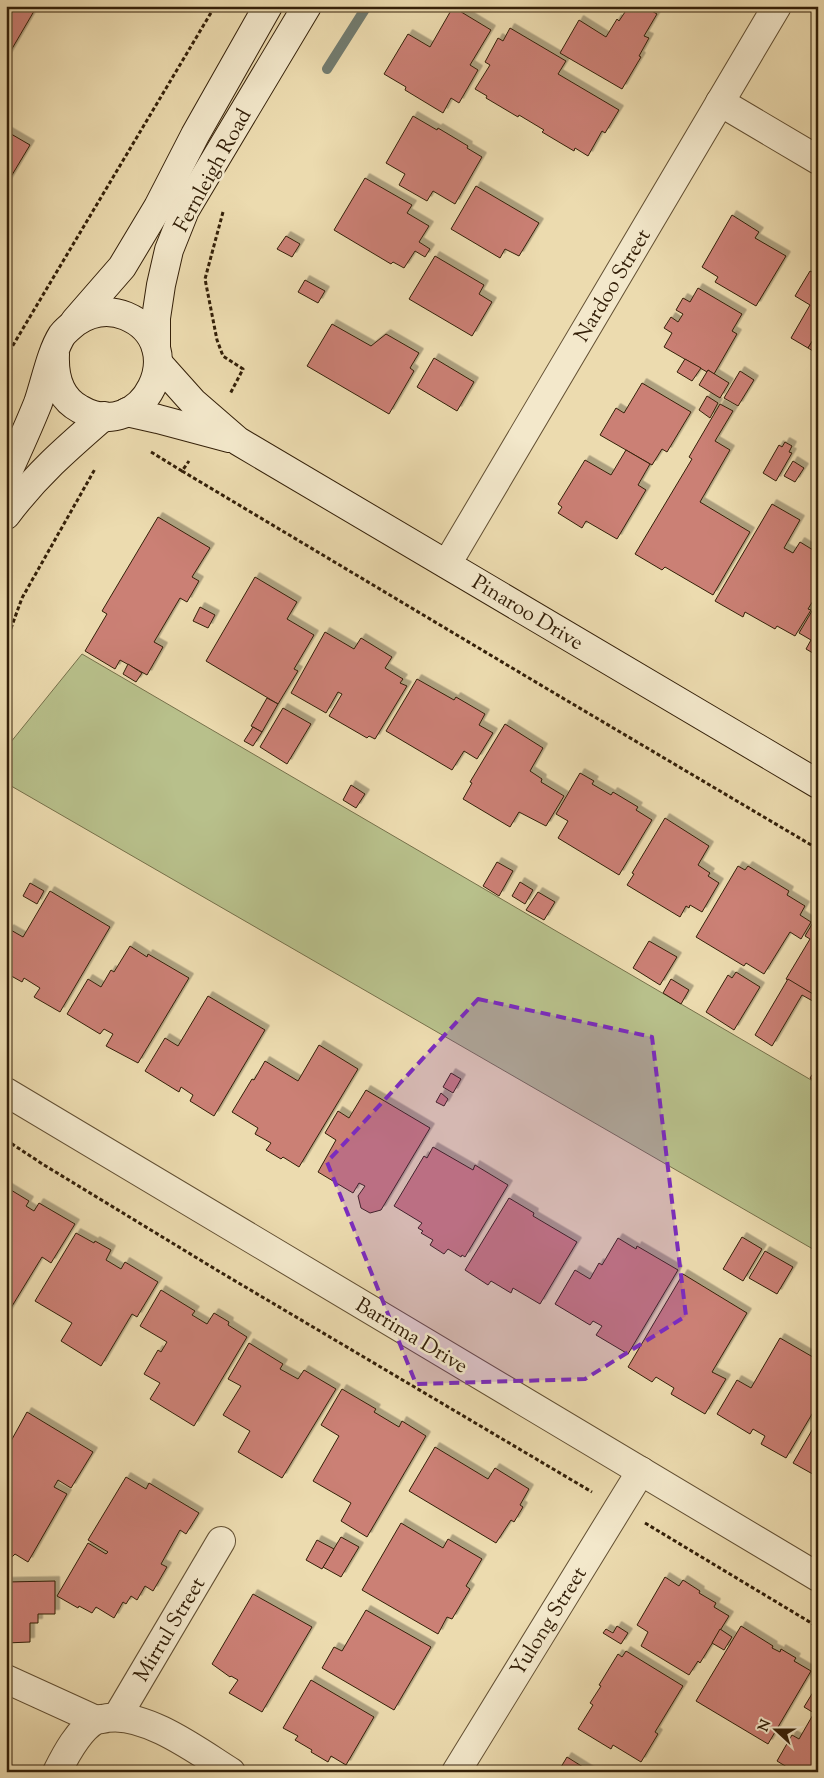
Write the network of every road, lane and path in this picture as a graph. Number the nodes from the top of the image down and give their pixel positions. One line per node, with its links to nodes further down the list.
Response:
1 (215, 6): 11 (path)
2 (268, 6): 8 (street, Fernleigh Road)
3 (308, 6): 10 (street, Fernleigh Road)
4 (777, 6): 5 (street, Nardoo Street)
5 (720, 102): 6 (street); 19 (street, Nardoo Street)
6 (818, 160)
7 (205, 279): 13 (path)
8 (71, 326): 9 (street); 10 (street)
9 (55, 354): 12 (street); 17 (street)
10 (157, 356): 12 (street); 13 (street, Pinaroo Drive)
11 (6, 357)
12 (115, 414): 13 (street, Pinaroo Drive); 18 (street)
13 (211, 426): 16 (path); 19 (street, Pinaroo Drive)
14 (147, 450): 16 (path)
15 (100, 461): 20 (path)
16 (182, 471): 22 (path)
17 (6, 476)
18 (6, 515)
19 (448, 564): 21 (street, Pinaroo Drive)
20 (6, 667)
21 (818, 784)
22 (818, 849)
23 (6, 1092): 25 (street, Barrima Drive)
24 (6, 1140): 26 (path)
25 (641, 1471): 26 (street, Yulong Street); 28 (street, Barrima Drive)
26 (619, 1508): 29 (path); 34 (street, Yulong Street)
27 (221, 1541): 31 (street, Mirrul Street)
28 (818, 1577)
29 (818, 1627)
30 (6, 1679): 31 (street)
31 (106, 1718): 32 (street, Mirrul Street); 33 (street)
32 (57, 1772)
33 (231, 1772)
34 (456, 1772)

